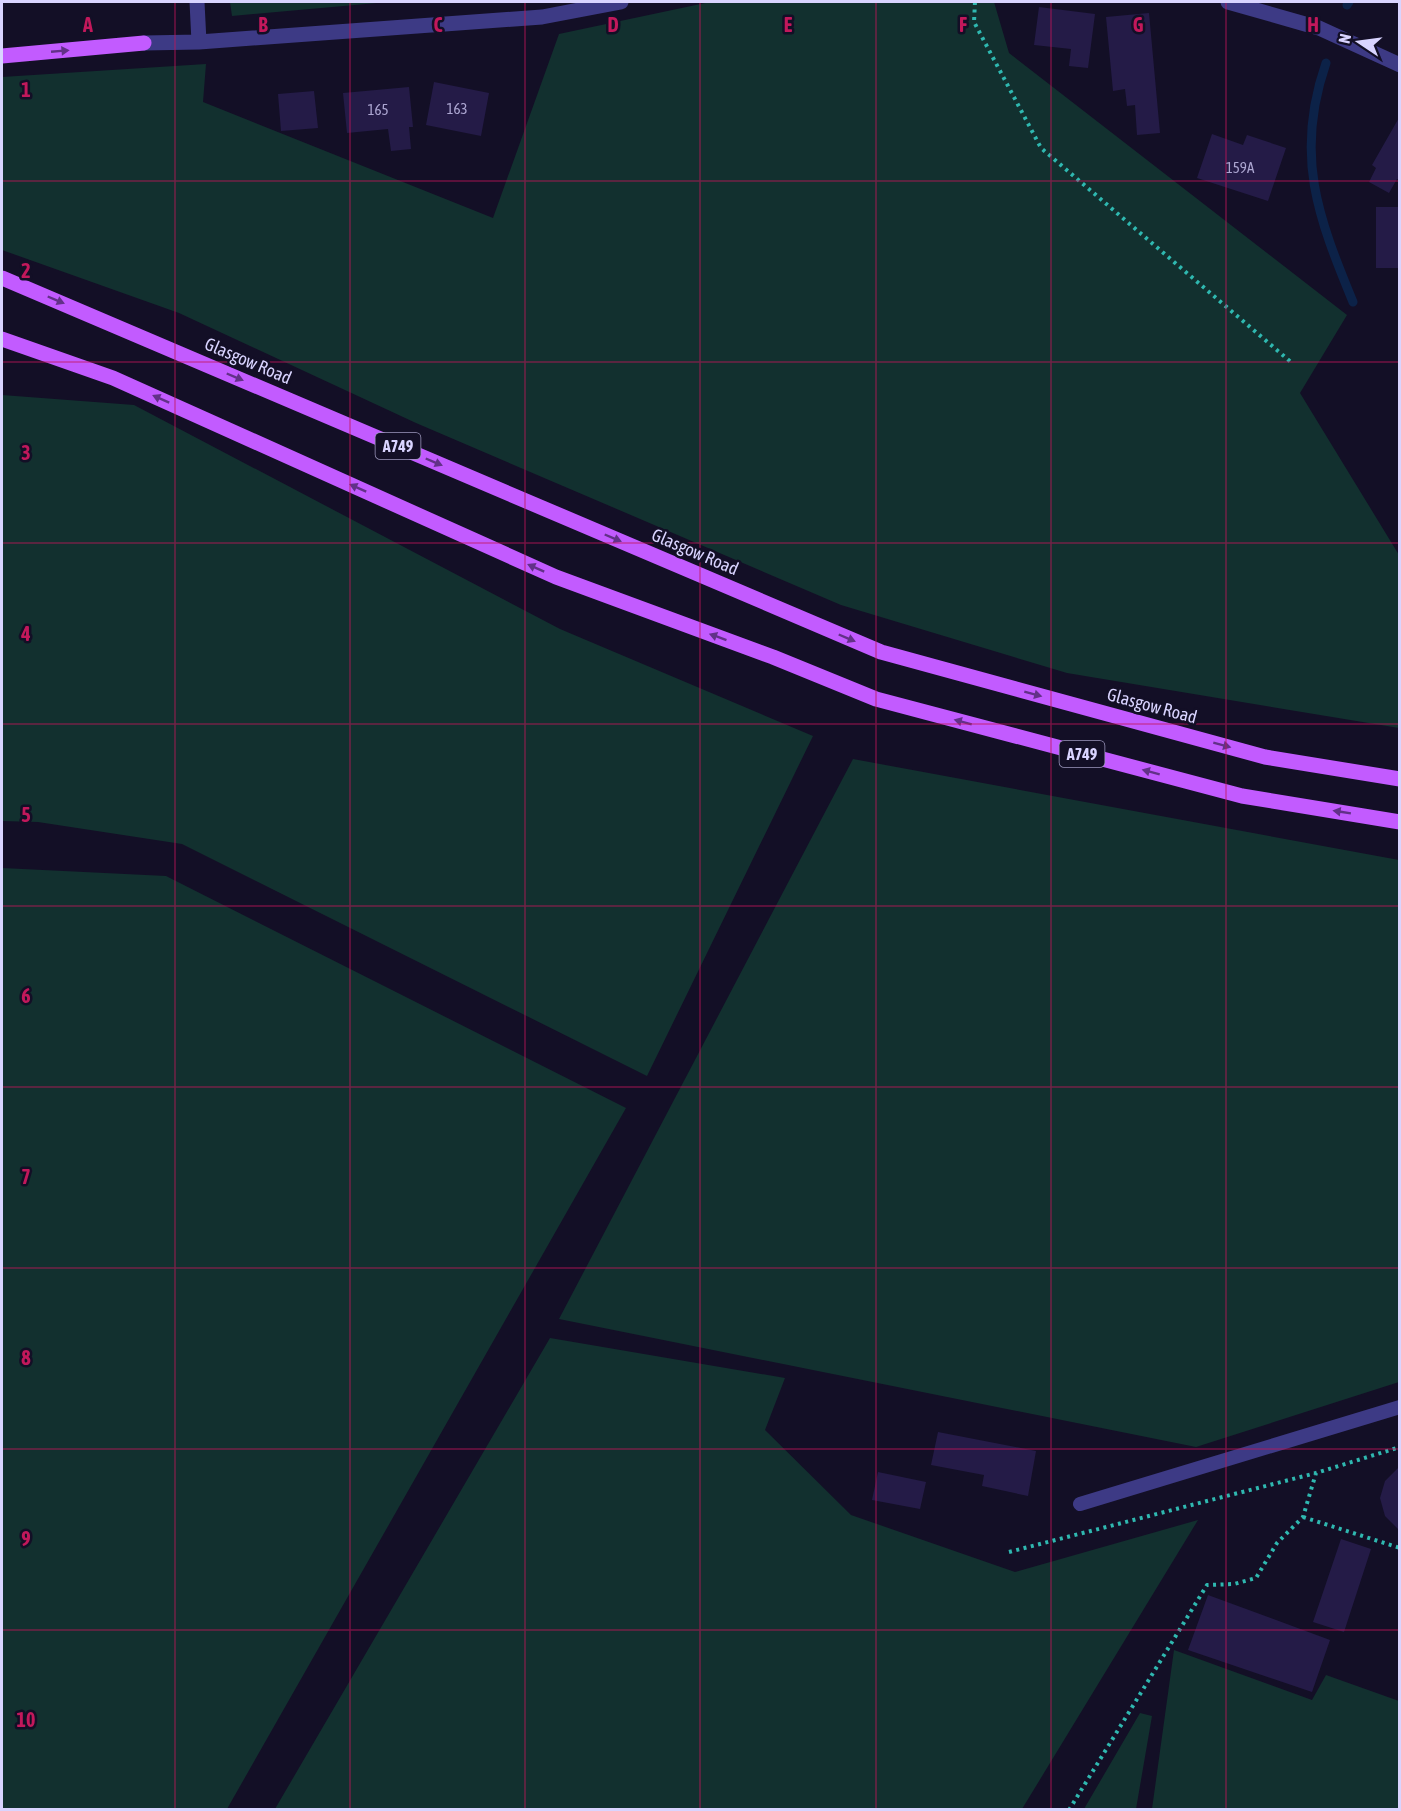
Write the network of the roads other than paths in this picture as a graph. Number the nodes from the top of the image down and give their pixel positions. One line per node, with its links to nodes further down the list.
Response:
1 (197, 2): 4 (street)
2 (621, 2): 4 (street)
3 (1228, 2): 7 (street)
4 (199, 42): 5 (street)
5 (144, 43): 6 (main road, one-way to 5)
6 (2, 56)
7 (1400, 65)
8 (2, 278): 10 (main road, Glasgow Road / A749, one-way to 10)
9 (2, 339): 11 (main road, A749, one-way to 9)
10 (1400, 779)
11 (1400, 822)
12 (1400, 1407): 13 (lane)
13 (1080, 1504)

